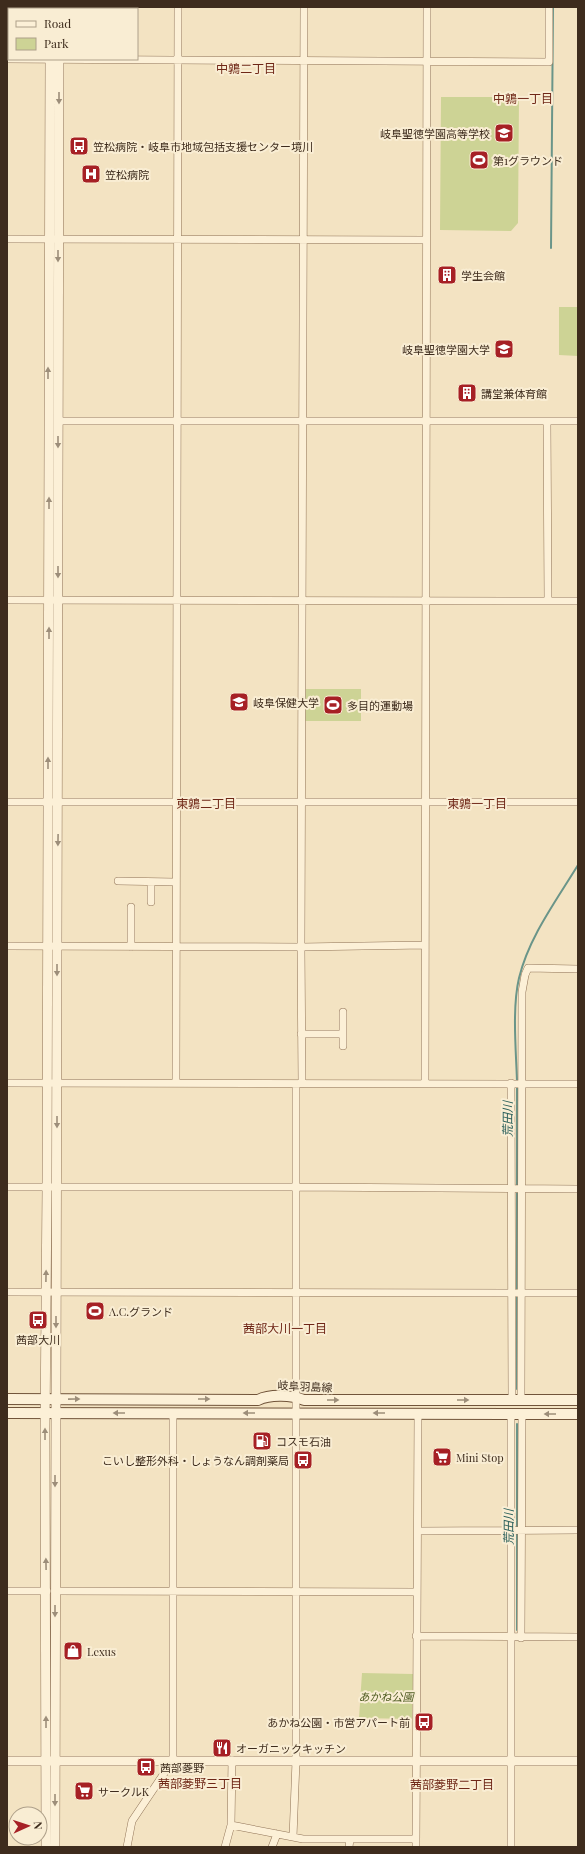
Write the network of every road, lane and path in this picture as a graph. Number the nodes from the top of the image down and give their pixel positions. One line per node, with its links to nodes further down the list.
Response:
1 (178, 7): 7 (street)
2 (304, 7): 8 (street)
3 (427, 7): 9 (street)
4 (549, 7): 9 (street)
5 (55, 60): 13 (street)
6 (138, 60): 7 (street)
7 (178, 60): 8 (street); 11 (street)
8 (304, 60): 9 (street); 12 (street)
9 (427, 62): 14 (street)
10 (7, 239): 13 (street)
11 (177, 239): 12 (street); 13 (street); 16 (street)
12 (303, 239): 14 (street); 17 (street)
13 (54, 240): 15 (street, one-way to 15); 22 (street, one-way to 13)
14 (426, 240): 18 (street)
15 (58, 420): 16 (street); 22 (street, one-way to 22)
16 (177, 421): 17 (street); 23 (street)
17 (302, 421): 18 (street); 24 (street)
18 (426, 421): 19 (street); 25 (street)
19 (547, 421): 20 (street); 26 (street)
20 (578, 421)
21 (7, 600): 22 (street)
22 (53, 600): 23 (street); 28 (street); 30 (street, one-way to 22)
23 (176, 600): 24 (street); 31 (street)
24 (302, 600): 25 (street); 32 (street)
25 (426, 600): 26 (street); 33 (street)
26 (548, 601): 27 (street)
27 (578, 601)
28 (58, 801): 30 (street); 31 (street); 42 (street, one-way to 42)
29 (7, 802): 30 (street)
30 (48, 802): 42 (street)
31 (175, 802): 32 (street); 37 (street)
32 (301, 802): 33 (street); 45 (street)
33 (425, 802): 34 (street); 40 (street)
34 (578, 802)
35 (118, 881): 36 (street)
36 (151, 882): 37 (street); 38 (street)
37 (175, 882): 44 (street)
38 (151, 902)
39 (131, 907): 43 (street)
40 (425, 945): 45 (street); 56 (street)
41 (7, 946): 42 (street)
42 (53, 946): 43 (street); 52 (street)
43 (131, 947): 44 (street)
44 (175, 947): 45 (street); 53 (street)
45 (300, 947): 48 (street)
46 (578, 969): 54 (street)
47 (343, 1012): 49 (street)
48 (301, 1034): 49 (street); 55 (street)
49 (343, 1034): 50 (street)
50 (343, 1046)
51 (7, 1083): 52 (street)
52 (52, 1083): 53 (street); 59 (street)
53 (176, 1083): 55 (street)
54 (517, 1083): 56 (street); 57 (street); 61 (street); 61 (street)
55 (299, 1084): 56 (street); 60 (street)
56 (425, 1084)
57 (578, 1084)
58 (7, 1187): 59 (street)
59 (52, 1187): 60 (street); 64 (street, one-way to 59); 65 (street)
60 (296, 1187): 61 (street); 66 (street)
61 (516, 1189): 62 (street); 67 (street); 67 (street)
62 (578, 1189)
63 (7, 1292): 64 (street)
64 (46, 1292): 65 (street); 71 (street)
65 (56, 1292): 66 (street); 71 (street, one-way to 71)
66 (296, 1293): 67 (street); 69 (street)
67 (516, 1293): 68 (street); 72 (street); 72 (street)
68 (578, 1293)
69 (296, 1397): 71 (main road, 岐阜羽島線, one-way to 69); 72 (main road, 岐阜羽島線, one-way to 72); 77 (street)
70 (7, 1400): 71 (main road, 岐阜羽島線)
71 (51, 1400): 75 (street)
72 (516, 1400): 73 (main road, 岐阜羽島線)
73 (578, 1400)
74 (7, 1413): 75 (main road)
75 (50, 1413): 76 (main road, one-way to 75); 86 (street)
76 (173, 1413): 77 (main road, one-way to 76); 87 (street)
77 (296, 1413): 78 (main road, one-way to 77); 88 (street)
78 (418, 1413): 79 (main road); 83 (street)
79 (511, 1413): 80 (main road); 84 (street)
80 (522, 1413): 81 (main road, one-way to 80); 84 (street)
81 (578, 1414)
82 (578, 1530): 84 (street)
83 (418, 1531): 84 (street); 89 (street)
84 (516, 1531): 91 (street); 92 (street)
85 (7, 1591): 86 (street)
86 (51, 1591): 87 (street); 97 (street)
87 (173, 1592): 88 (street); 94 (street)
88 (295, 1592): 89 (street); 98 (street)
89 (417, 1592): 90 (street)
90 (416, 1636): 91 (street); 99 (street)
91 (510, 1638): 92 (street); 100 (street)
92 (521, 1638): 93 (street)
93 (578, 1638)
94 (173, 1760): 95 (street); 97 (street); 109 (street)
95 (232, 1760): 98 (street); 102 (street)
96 (7, 1761): 97 (street)
97 (50, 1761): 107 (street); 108 (street, one-way to 108)
98 (296, 1761): 99 (street); 104 (street)
99 (417, 1761): 100 (street); 106 (street)
100 (510, 1761): 101 (street); 114 (street)
101 (578, 1761)
102 (231, 1825): 103 (street); 110 (street)
103 (277, 1834): 104 (street); 111 (street)
104 (293, 1837): 105 (street)
105 (350, 1839): 106 (street); 112 (street)
106 (416, 1839): 113 (street)
107 (46, 1847)
108 (55, 1847)
109 (127, 1847)
110 (225, 1847)
111 (272, 1847)
112 (349, 1847)
113 (416, 1847)
114 (511, 1847)

